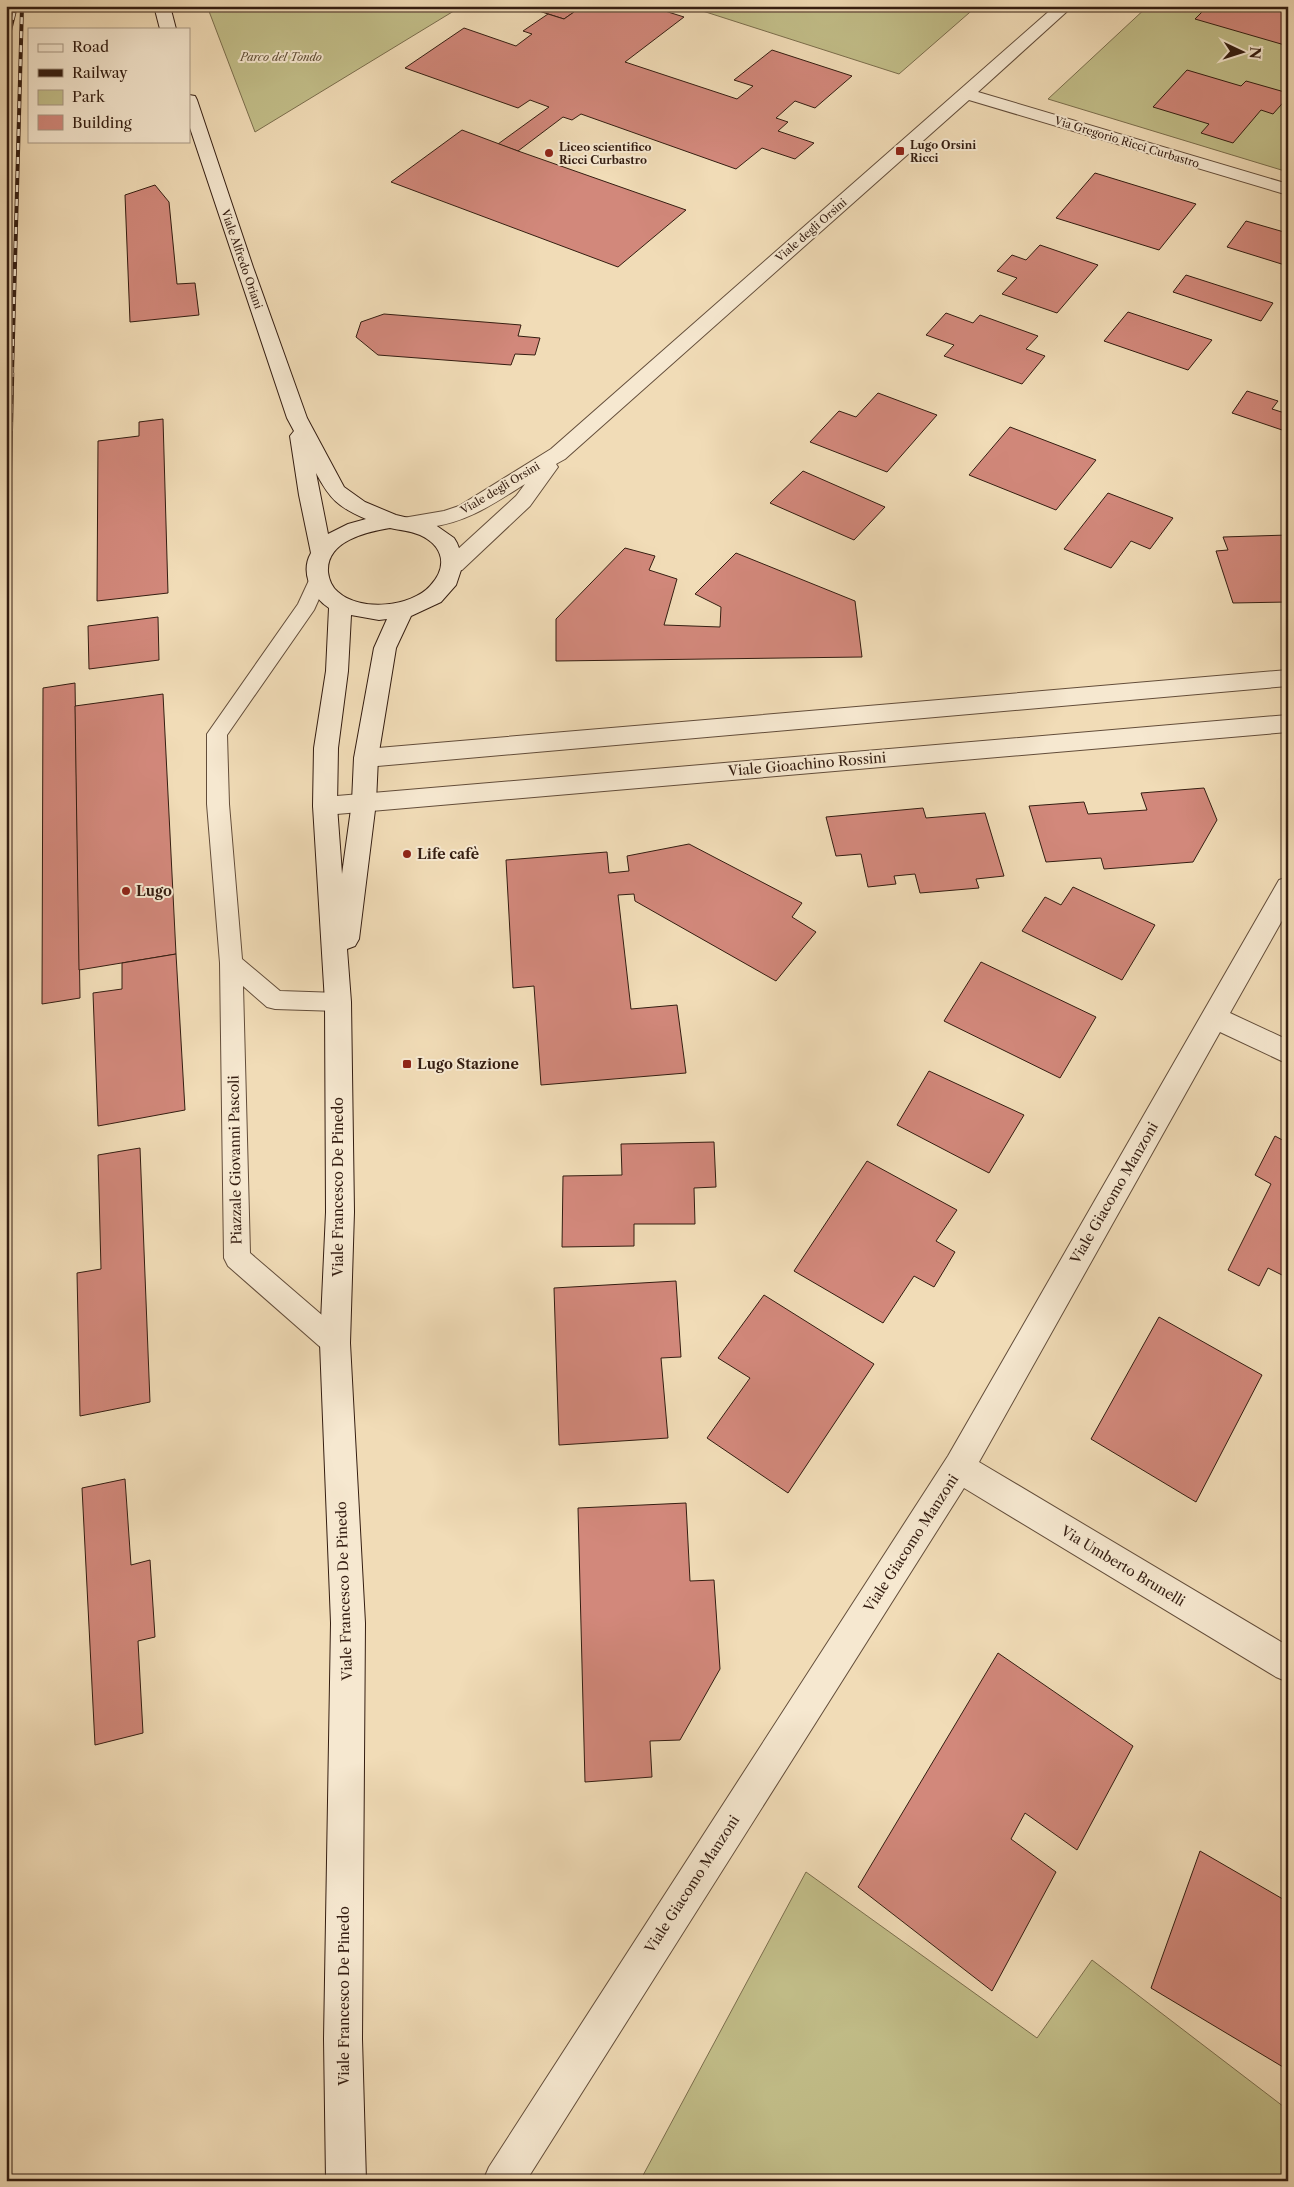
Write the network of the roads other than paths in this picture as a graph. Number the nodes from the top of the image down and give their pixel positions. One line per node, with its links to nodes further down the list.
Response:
1 (162, 6): 3 (street)
2 (1065, 6): 4 (street, Viale degli Orsini)
3 (168, 28)
4 (967, 94): 6 (street, Via Gregorio Ricci Curbastro); 8 (street, Viale degli Orsini)
5 (190, 103): 7 (street, Viale Alfredo Oriani)
6 (1288, 190)
7 (297, 418): 9 (street, Viale Alfredo Oriani); 10 (street, Viale Alfredo Oriani)
8 (558, 454): 9 (street, Viale degli Orsini); 11 (street, Viale degli Orsini)
9 (400, 522): 10 (street); 11 (street)
10 (322, 553): 12 (street)
11 (454, 566): 14 (street)
12 (318, 581): 13 (street); 21 (lane, Piazzale Giovanni Pascoli)
13 (340, 605): 14 (street); 19 (street, Viale Francesco De Pinedo)
14 (402, 611): 17 (street, Viale Francesco De Pinedo)
15 (1288, 678): 17 (street)
16 (1288, 723): 18 (street, Viale Gioachino Rossini)
17 (366, 758): 18 (street, Viale Francesco De Pinedo)
18 (364, 802): 19 (street, Viale Gioachino Rossini); 22 (street, Viale Francesco De Pinedo)
19 (326, 806): 22 (street, Viale Francesco De Pinedo)
20 (1288, 887): 23 (street, Viale Giacomo Manzoni)
21 (231, 963): 22 (lane); 25 (lane, Piazzale Giovanni Pascoli)
22 (338, 1002): 25 (street, Viale Francesco De Pinedo)
23 (1214, 1017): 24 (street); 26 (street, Viale Giacomo Manzoni)
24 (1288, 1053)
25 (335, 1343): 28 (street, Viale Francesco De Pinedo)
26 (959, 1467): 27 (street, Via Umberto Brunelli); 29 (street, Viale Giacomo Manzoni)
27 (1288, 1665)
28 (346, 2181)
29 (503, 2181)

